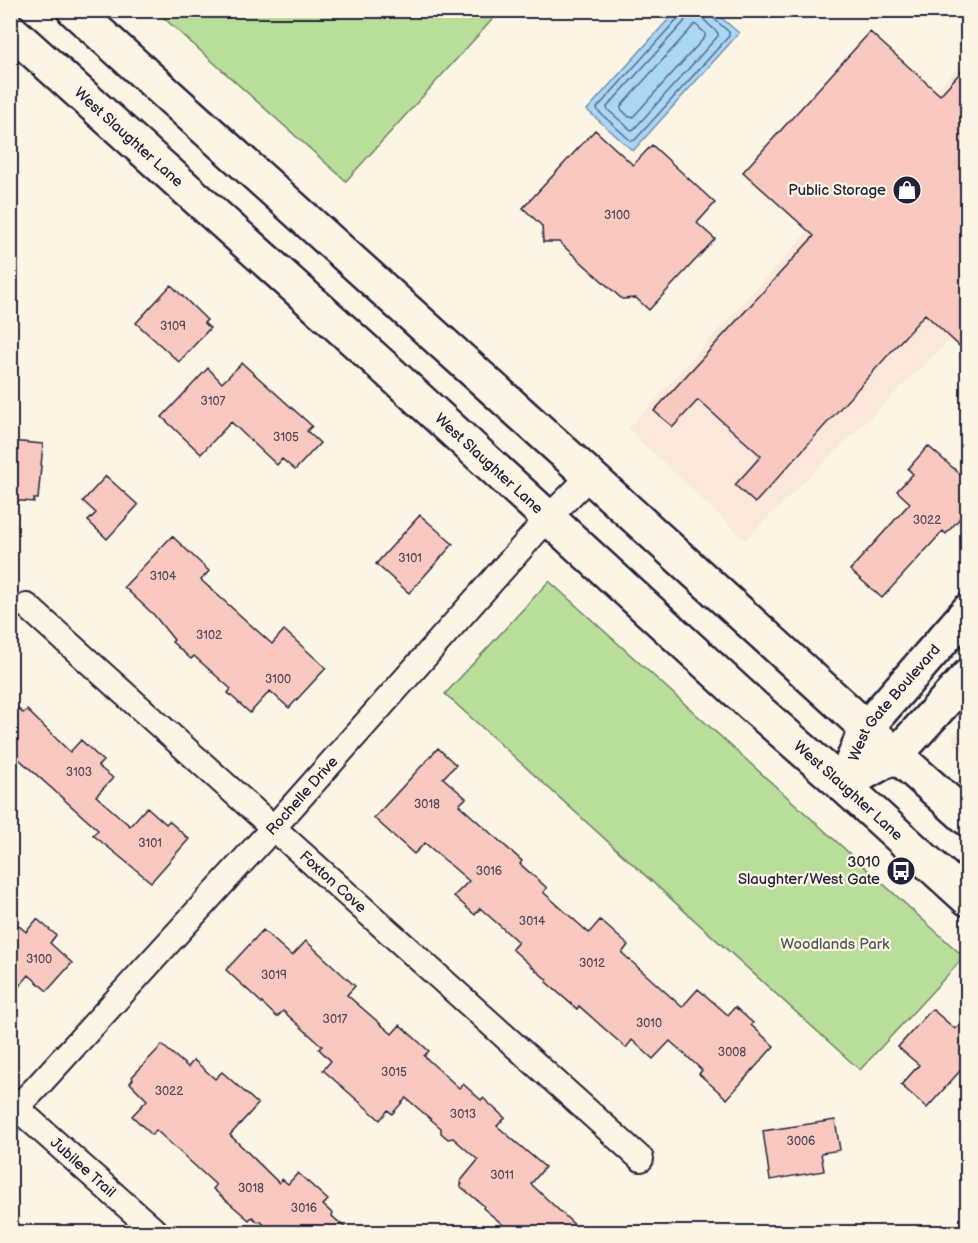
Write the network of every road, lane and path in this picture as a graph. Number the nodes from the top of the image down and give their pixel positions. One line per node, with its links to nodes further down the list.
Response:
1 (74, 10): 3 (main road)
2 (10, 30): 4 (main road, West Slaughter Lane)
3 (590, 476): 4 (street, Rochelle Drive); 8 (main road)
4 (548, 518): 10 (main road, West Slaughter Lane); 12 (street, Rochelle Drive)
5 (27, 606): 12 (street, Foxton Cove)
6 (968, 611): 8 (main road, West Gate Boulevard)
7 (968, 676): 9 (main road, West Gate Boulevard)
8 (866, 728): 9 (main road); 10 (main road, West Gate Boulevard)
9 (896, 755): 10 (main road, West Gate Boulevard); 11 (main road)
10 (843, 785): 13 (main road, West Slaughter Lane)
11 (968, 819)
12 (274, 827): 14 (street, Rochelle Drive); 15 (street, Foxton Cove)
13 (968, 899)
14 (13, 1108): 16 (street, Jubilee Trail)
15 (642, 1159)
16 (156, 1233)

